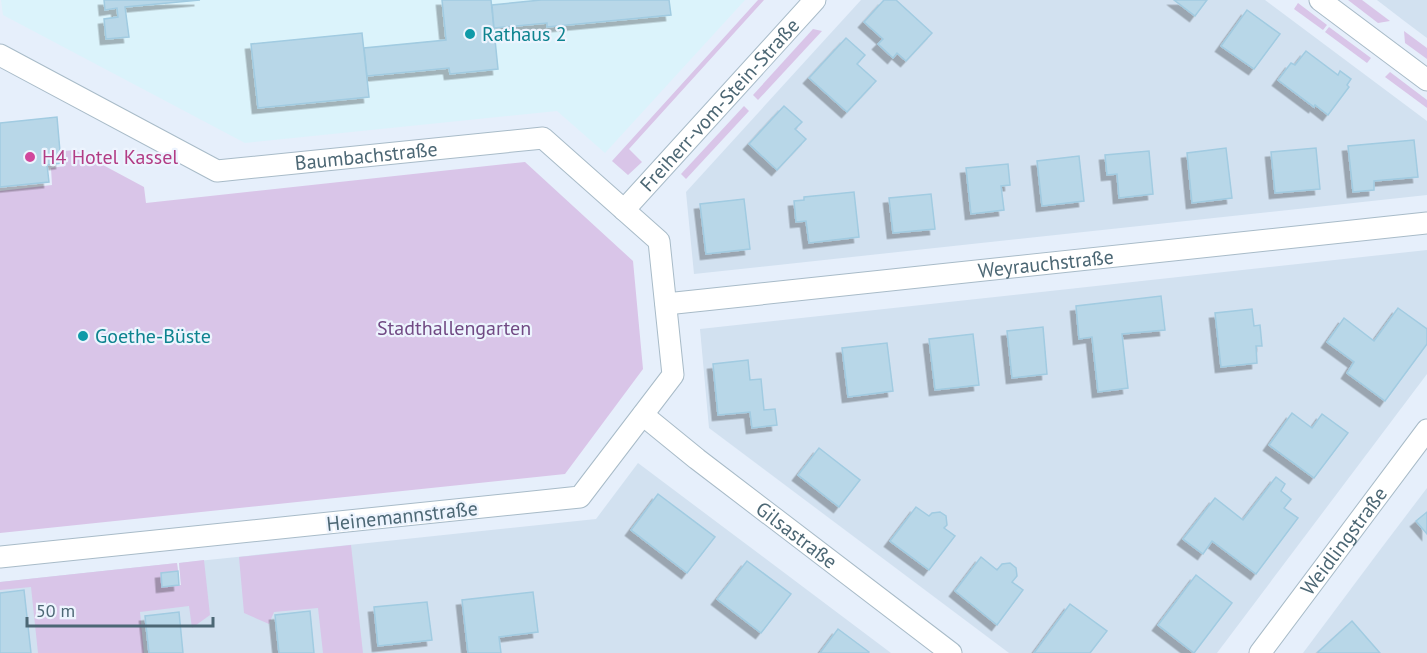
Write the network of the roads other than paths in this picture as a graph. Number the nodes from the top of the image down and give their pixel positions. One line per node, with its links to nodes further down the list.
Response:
1 (815, 0): 5 (street, Freiherr-vom-Stein-Straße)
2 (1320, 0): 4 (street)
3 (0, 56): 5 (street, Baumbachstraße)
4 (1427, 80)
5 (624, 210): 7 (street, Baumbachstraße)
6 (1427, 223): 7 (street, Weyrauchstraße)
7 (666, 304): 8 (street, Heinemannstraße)
8 (643, 415): 10 (street, Heinemannstraße); 11 (street, Gilsastraße)
9 (1427, 430): 12 (street, Weidlingstraße)
10 (0, 557)
11 (951, 653)
12 (1260, 653)

